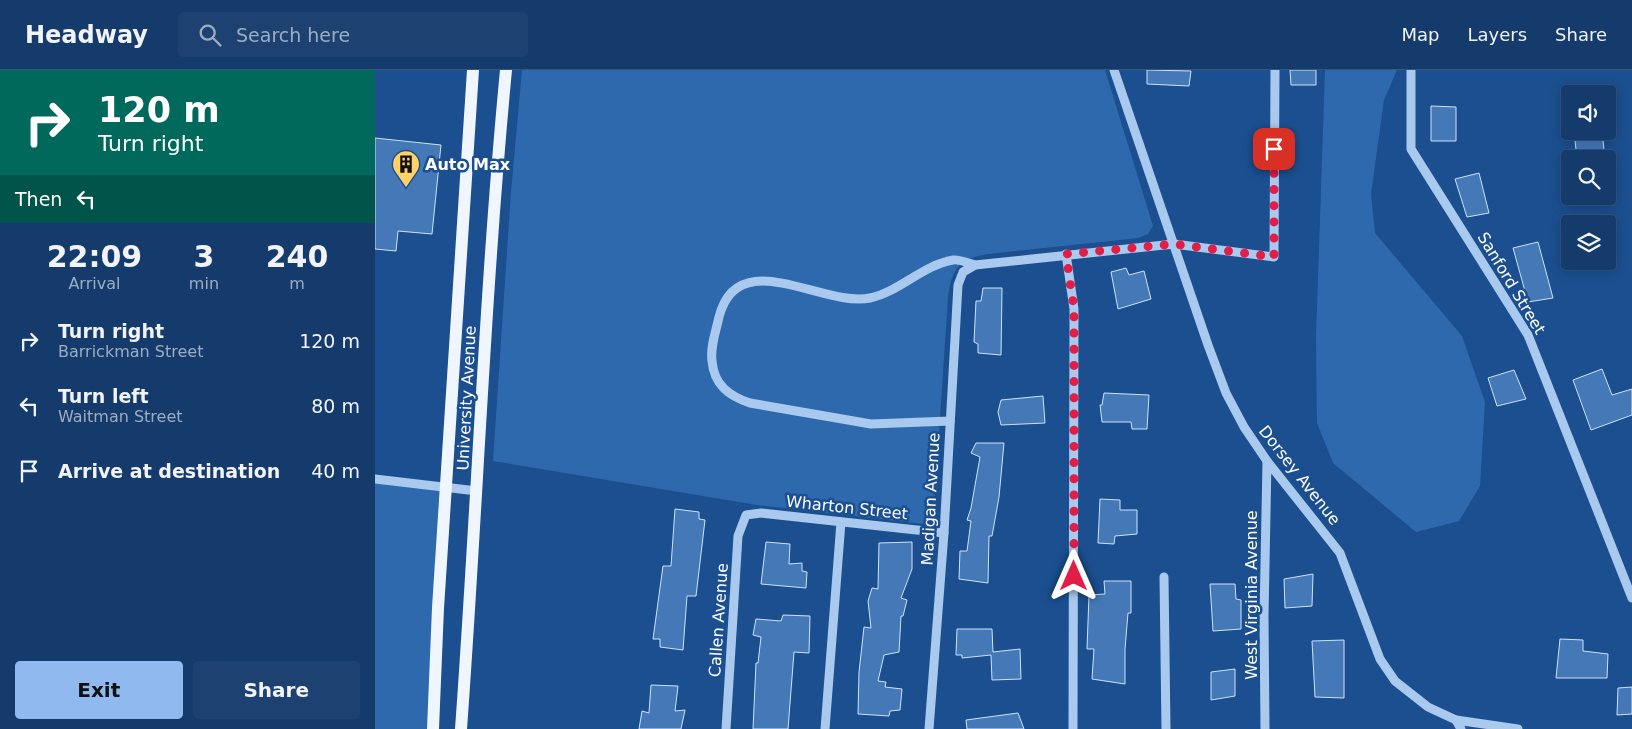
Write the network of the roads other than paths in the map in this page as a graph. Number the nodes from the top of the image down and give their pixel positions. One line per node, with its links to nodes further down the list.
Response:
1 (473, 70): 12 (main road, University Avenue)
2 (506, 70): 13 (main road, University Avenue)
3 (1115, 70): 6 (street, Dorsey Avenue)
4 (1275, 70): 6 (street)
5 (1411, 70): 18 (street, Sanford Street)
6 (1174, 244): 7 (street); 10 (street, Dorsey Avenue)
7 (1066, 254): 8 (street); 25 (street)
8 (975, 265): 9 (street, Madigan Avenue); 9 (street)
9 (950, 420): 16 (street, Madigan Avenue)
10 (1267, 461): 19 (street, Dorsey Avenue); 27 (street, West Virginia Avenue)
11 (375, 479): 12 (street)
12 (447, 487): 13 (street); 20 (main road, University Avenue)
13 (477, 491): 21 (main road, University Avenue)
14 (746, 515): 15 (street, Wharton Street); 22 (street, Callen Avenue)
15 (841, 522): 16 (street, Wharton Street); 23 (street)
16 (944, 533): 24 (street, Madigan Avenue)
17 (1164, 577): 26 (street)
18 (1632, 598)
19 (1456, 720): 28 (street); 29 (street, Dorsey Avenue)
20 (433, 729)
21 (461, 729)
22 (725, 729)
23 (825, 729)
24 (929, 729)
25 (1073, 729)
26 (1166, 729)
27 (1265, 729)
28 (1461, 729)
29 (1518, 729)

